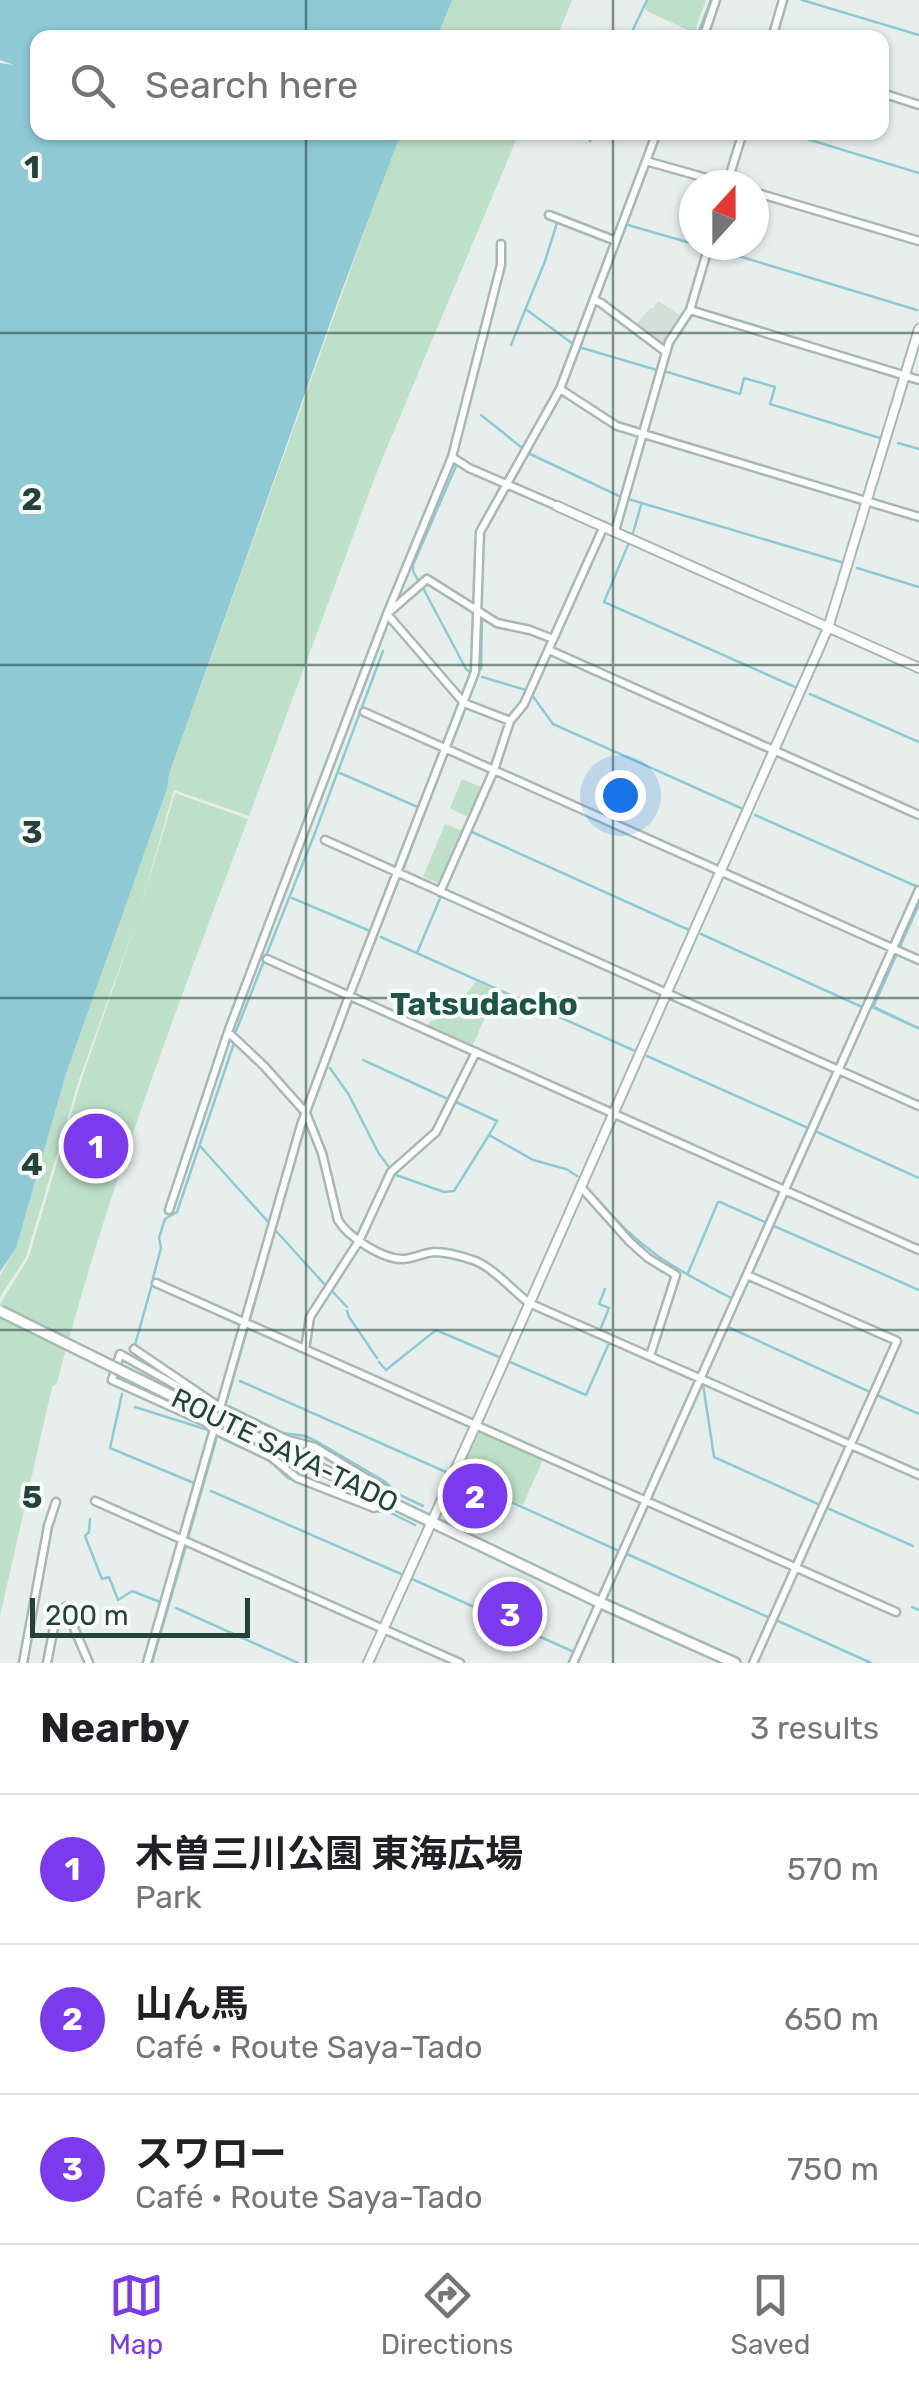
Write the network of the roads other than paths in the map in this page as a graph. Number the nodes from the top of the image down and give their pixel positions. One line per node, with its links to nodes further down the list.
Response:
1 (716, 0): 3 (street)
2 (783, 0): 4 (street)
3 (701, 30)
4 (774, 30)
5 (889, 95): 6 (street)
6 (919, 104)
7 (654, 140): 9 (street)
8 (741, 140): 11 (street)
9 (649, 161): 10 (street); 14 (street)
10 (679, 170)
11 (732, 170)
12 (769, 197): 15 (street)
13 (549, 215): 14 (street)
14 (616, 242): 18 (street)
15 (919, 242)
16 (502, 244): 26 (street)
17 (705, 260): 19 (street)
18 (597, 301): 21 (street); 24 (street)
19 (690, 310): 21 (street); 22 (street)
20 (919, 329): 22 (street)
21 (666, 352): 25 (street)
22 (905, 376): 23 (street); 28 (street)
23 (919, 380)
24 (562, 390): 25 (street); 27 (street)
25 (642, 434): 28 (street); 32 (street)
26 (452, 457): 27 (street); 34 (street)
27 (506, 484): 29 (street); 33 (street)
28 (866, 501): 30 (street); 35 (street)
29 (557, 506): 31 (street)
30 (919, 517)
31 (604, 526): 32 (street); 36 (street)
32 (615, 531): 35 (street)
33 (478, 610): 34 (street); 36 (street); 39 (street)
34 (387, 614): 39 (street); 56 (street)
35 (828, 628): 38 (street); 43 (street)
36 (553, 639): 37 (street)
37 (549, 650): 41 (street); 43 (street)
38 (919, 668)
39 (464, 703): 41 (street); 42 (street)
40 (364, 712): 42 (street)
41 (510, 721): 44 (street)
42 (446, 749): 44 (street); 48 (street)
43 (774, 750): 45 (street); 47 (street)
44 (494, 770): 47 (street); 50 (street)
45 (919, 816)
46 (326, 840): 48 (street)
47 (722, 871): 51 (street); 54 (street)
48 (398, 872): 50 (street); 55 (street)
49 (919, 890): 51 (street)
50 (440, 892): 54 (street)
51 (896, 950): 53 (street); 58 (street)
52 (267, 959): 55 (street)
53 (919, 960)
54 (667, 993): 58 (street); 61 (street)
55 (349, 996): 57 (street); 60 (street)
56 (228, 1032): 60 (street); 64 (street)
57 (476, 1052): 61 (street); 65 (street)
58 (838, 1070): 59 (street); 63 (street)
59 (919, 1106)
60 (306, 1113): 65 (street); 71 (street)
61 (613, 1114): 62 (street); 63 (street)
62 (581, 1187): 69 (street); 74 (street)
63 (784, 1189): 66 (street); 67 (street)
64 (168, 1210)
65 (359, 1241): 69 (street); 73 (street)
66 (919, 1250)
67 (747, 1275): 75 (street); 79 (street)
68 (156, 1283): 71 (street)
69 (529, 1304): 74 (street); 77 (street)
70 (0, 1310): 82 (main road, ROUTE SAYA-TADO, bridge)
71 (244, 1322): 73 (street); 76 (street)
72 (134, 1348): 76 (street)
73 (305, 1349): 77 (street)
74 (650, 1356): 75 (street)
75 (701, 1378): 79 (street); 83 (street)
76 (220, 1409): 78 (street); 78 (street); 82 (street)
77 (476, 1425): 83 (street); 85 (street)
78 (213, 1429): 82 (street); 86 (street)
79 (850, 1445): 80 (street); 87 (street)
80 (919, 1475)
81 (95, 1500): 86 (street)
82 (386, 1500): 85 (main road, ROUTE SAYA-TADO)
83 (646, 1501): 87 (street); 88 (street)
84 (56, 1502): 91 (street)
85 (431, 1522): 88 (main road, ROUTE SAYA-TADO); 90 (street)
86 (181, 1539): 90 (street); 94 (street)
87 (795, 1568): 89 (street); 99 (street)
88 (601, 1603): 97 (street); 98 (main road, ROUTE SAYA-TADO)
89 (896, 1612)
90 (382, 1628): 95 (street); 96 (street)
91 (23, 1663)
92 (48, 1663): 93 (street)
93 (89, 1663)
94 (146, 1663)
95 (368, 1663)
96 (460, 1663)
97 (574, 1663)
98 (735, 1663)
99 (753, 1663)

